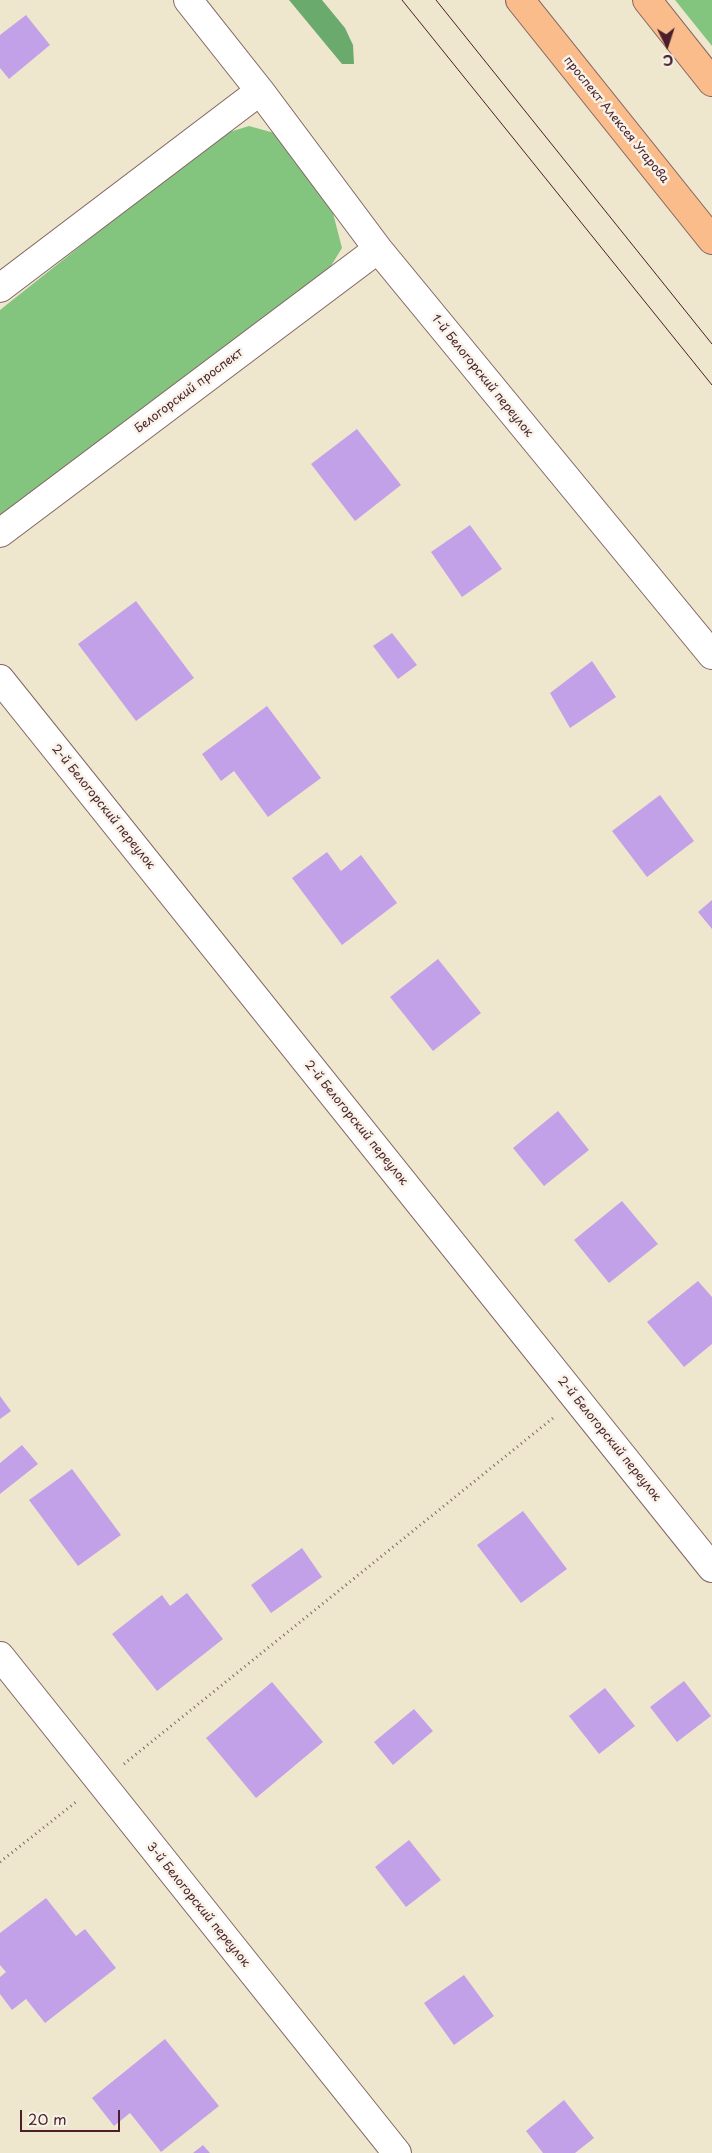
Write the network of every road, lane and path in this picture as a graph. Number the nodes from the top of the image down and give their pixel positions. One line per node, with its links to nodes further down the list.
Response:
1 (188, 0): 5 (street, 1-й Белогорский переулок)
2 (520, 0): 6 (main road, проспект Алексея Угарова)
3 (647, 0): 4 (main road)
4 (712, 82)
5 (260, 90): 7 (street, 1-й Белогорский переулок); 8 (street)
6 (712, 240)
7 (378, 249): 9 (street, Белогорский проспект); 10 (street, 1-й Белогорский переулок)
8 (0, 288)
9 (0, 532)
10 (712, 655)
11 (0, 679): 12 (street, 2-й Белогорский переулок)
12 (577, 1399): 13 (street, 2-й Белогорский переулок); 15 (path)
13 (712, 1568)
14 (0, 1656): 15 (street, 3-й Белогорский переулок)
15 (101, 1782): 16 (path); 17 (street, 3-й Белогорский переулок)
16 (0, 1862)
17 (397, 2153)

